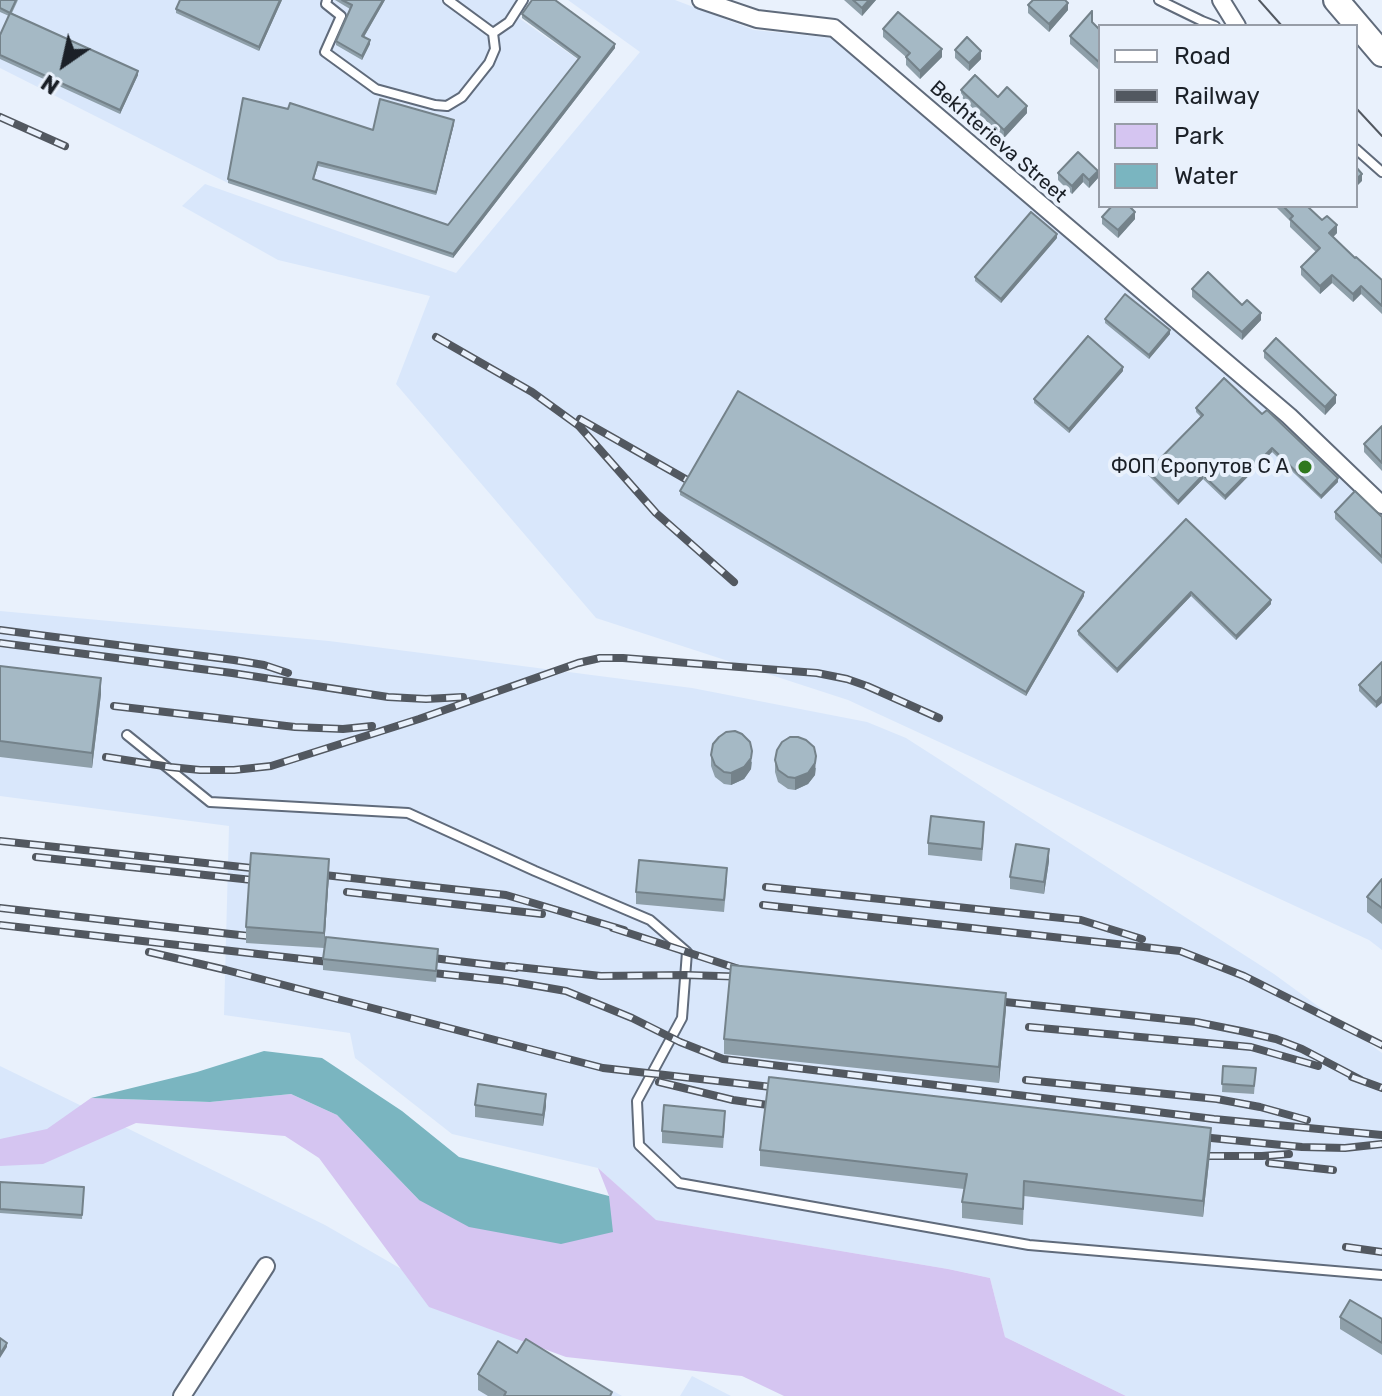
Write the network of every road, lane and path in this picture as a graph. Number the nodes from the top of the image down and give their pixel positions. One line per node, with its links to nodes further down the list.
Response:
1 (327, 0): 12 (lane)
2 (448, 0): 12 (lane)
3 (523, 0): 12 (lane)
4 (701, 0): 16 (street, Bekhterieva Street)
5 (1159, 0): 8 (lane)
6 (1221, 0): 9 (street)
7 (1336, 0): 10 (main road)
8 (1211, 24)
9 (1236, 24)
10 (1356, 24)
11 (1358, 26): 13 (main road)
12 (493, 33)
13 (1382, 54)
14 (1358, 151): 15 (lane)
15 (1382, 172)
16 (1382, 505)
17 (127, 735): 19 (lane)
18 (266, 1266): 20 (street)
19 (1382, 1275)
20 (182, 1396)

